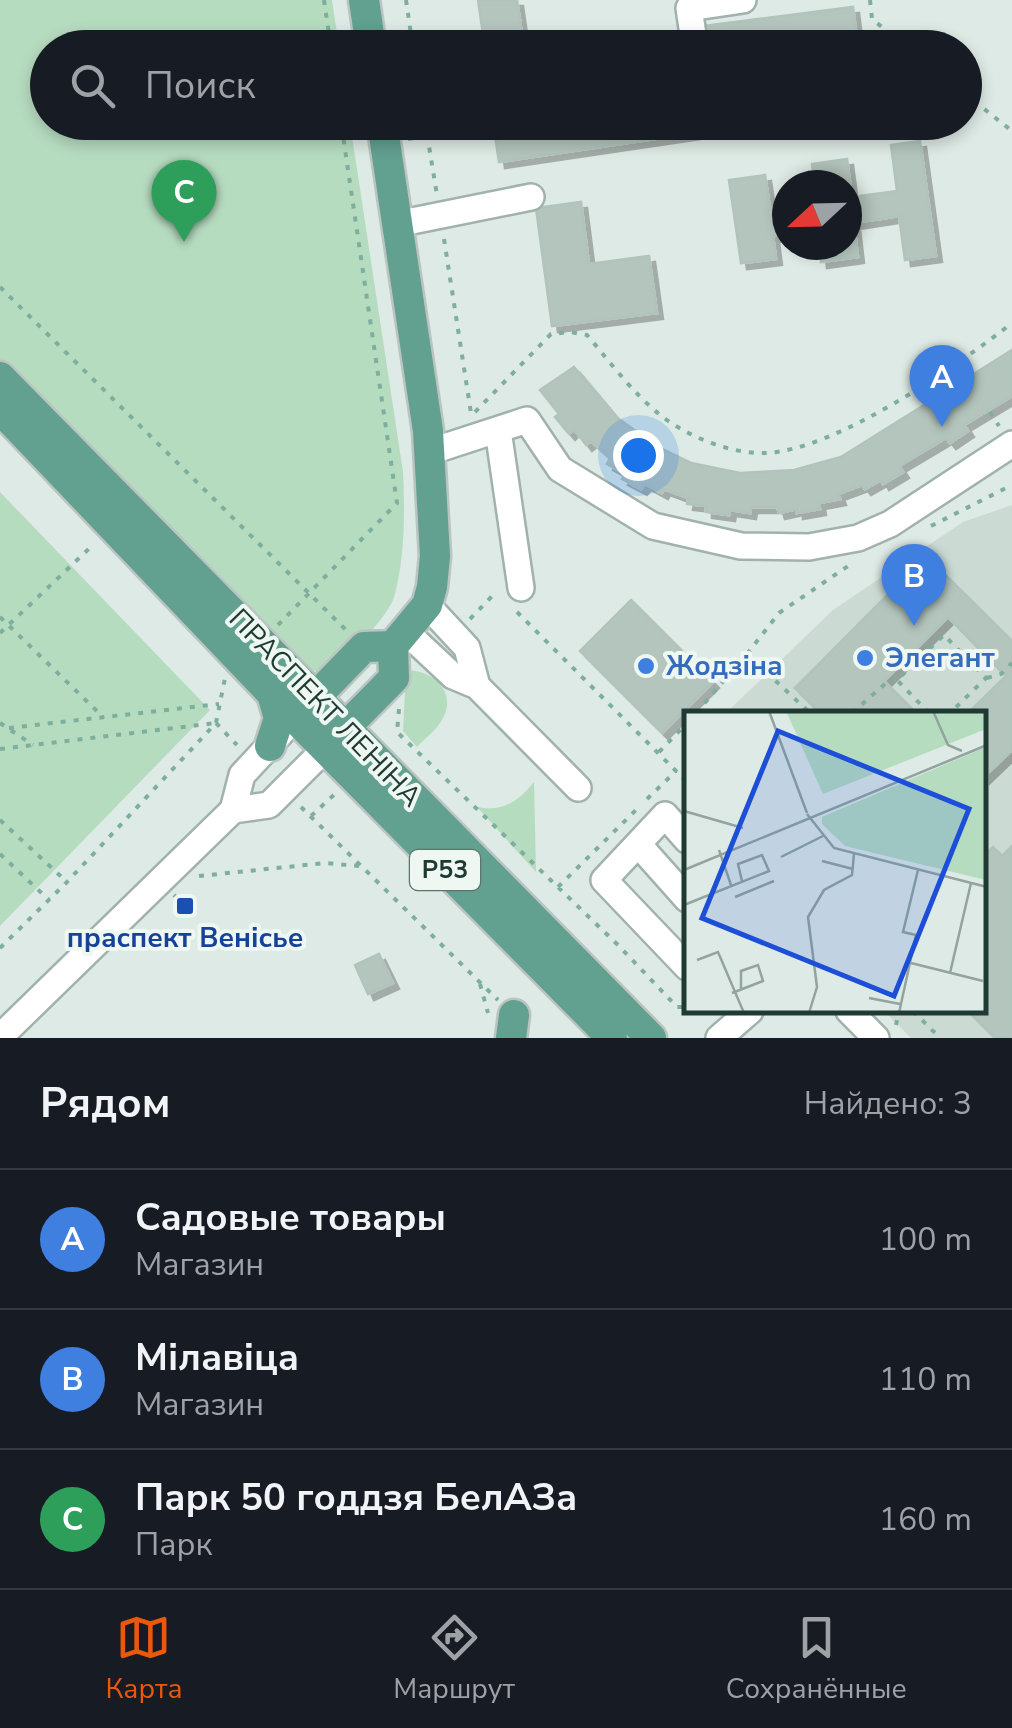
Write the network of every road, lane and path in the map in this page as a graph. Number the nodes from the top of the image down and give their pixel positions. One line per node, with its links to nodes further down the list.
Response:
1 (324, 0): 6 (path)
2 (364, 0): 7 (main road)
3 (406, 0): 8 (path)
4 (744, 0): 9 (street)
5 (870, 0): 10 (path)
6 (328, 30)
7 (368, 30)
8 (411, 30)
9 (692, 30)
10 (886, 30)
11 (982, 107): 12 (path)
12 (1012, 131)
13 (344, 140): 33 (path)
14 (390, 140): 18 (main road)
15 (428, 140): 17 (path)
16 (531, 197): 17 (street)
17 (440, 215): 18 (street); 25 (path)
18 (397, 224): 27 (main road)
19 (0, 287): 33 (path)
20 (1012, 323): 21 (path)
21 (962, 362): 22 (path); 25 (path)
22 (968, 374)
23 (0, 377): 49 (main road, ПРАСПЕКТ ЛЕНІНА / Р53)
24 (0, 409): 46 (main road, ПРАСПЕКТ ЛЕНІНА / Р53)
25 (482, 427): 26 (street); 27 (street); 32 (street)
26 (1012, 444)
27 (429, 452): 34 (main road)
28 (1012, 485): 29 (path)
29 (918, 532)
30 (94, 544): 36 (path)
31 (855, 562): 40 (path)
32 (522, 588)
33 (309, 593): 39 (path)
34 (426, 605): 39 (main road); 45 (street)
35 (0, 617): 36 (path)
36 (9, 625): 38 (path); 55 (path)
37 (538, 631): 63 (path)
38 (0, 633)
39 (387, 641): 45 (street); 49 (main road); 60 (main road)
40 (747, 654): 50 (path); 51 (path)
41 (1012, 663): 42 (path)
42 (986, 678): 44 (path); 54 (path)
43 (223, 680): 48 (path)
44 (898, 680): 52 (path); 53 (path)
45 (477, 686): 67 (street)
46 (272, 694): 49 (main road, ПРАСПЕКТ ЛЕНІНА / Р53); 64 (main road)
47 (400, 701): 78 (path)
48 (219, 704): 55 (path); 57 (path)
49 (304, 708): 60 (main road, ПРАСПЕКТ ЛЕНІНА / Р53); 64 (street)
50 (698, 711)
51 (808, 711)
52 (854, 711)
53 (927, 711)
54 (952, 711)
55 (103, 717): 59 (path)
56 (0, 723): 59 (path)
57 (216, 723): 61 (path); 64 (path); 76 (path)
58 (684, 726): 63 (path)
59 (9, 728): 61 (path)
60 (335, 739): 68 (street); 92 (main road, ПРАСПЕКТ ЛЕНІНА / Р53); 93 (main road, ПРАСПЕКТ ЛЕНІНА / Р53)
61 (33, 745): 62 (path)
62 (0, 749)
63 (659, 753): 65 (path)
64 (262, 754): 69 (street)
65 (676, 770): 66 (path); 78 (path)
66 (684, 779)
67 (578, 788)
68 (284, 790): 69 (street); 74 (path)
69 (233, 810): 91 (street)
70 (0, 820): 76 (path)
71 (684, 837): 72 (street)
72 (638, 844): 80 (street); 83 (street)
73 (0, 854): 81 (path)
74 (362, 866): 75 (path); 84 (path)
75 (192, 876)
76 (67, 882): 81 (path)
77 (183, 885): 79 (path)
78 (557, 888): 85 (path)
79 (174, 894)
80 (684, 896)
81 (49, 900): 82 (path)
82 (0, 948)
83 (684, 963)
84 (479, 981): 90 (path); 90 (path)
85 (684, 1007)
86 (747, 1013): 94 (street)
87 (853, 1013): 95 (street)
88 (898, 1013): 96 (path)
89 (916, 1013): 97 (path)
90 (504, 1025)
91 (0, 1037)
92 (612, 1038)
93 (651, 1038)
94 (719, 1038)
95 (876, 1038)
96 (893, 1038)
97 (940, 1038)

